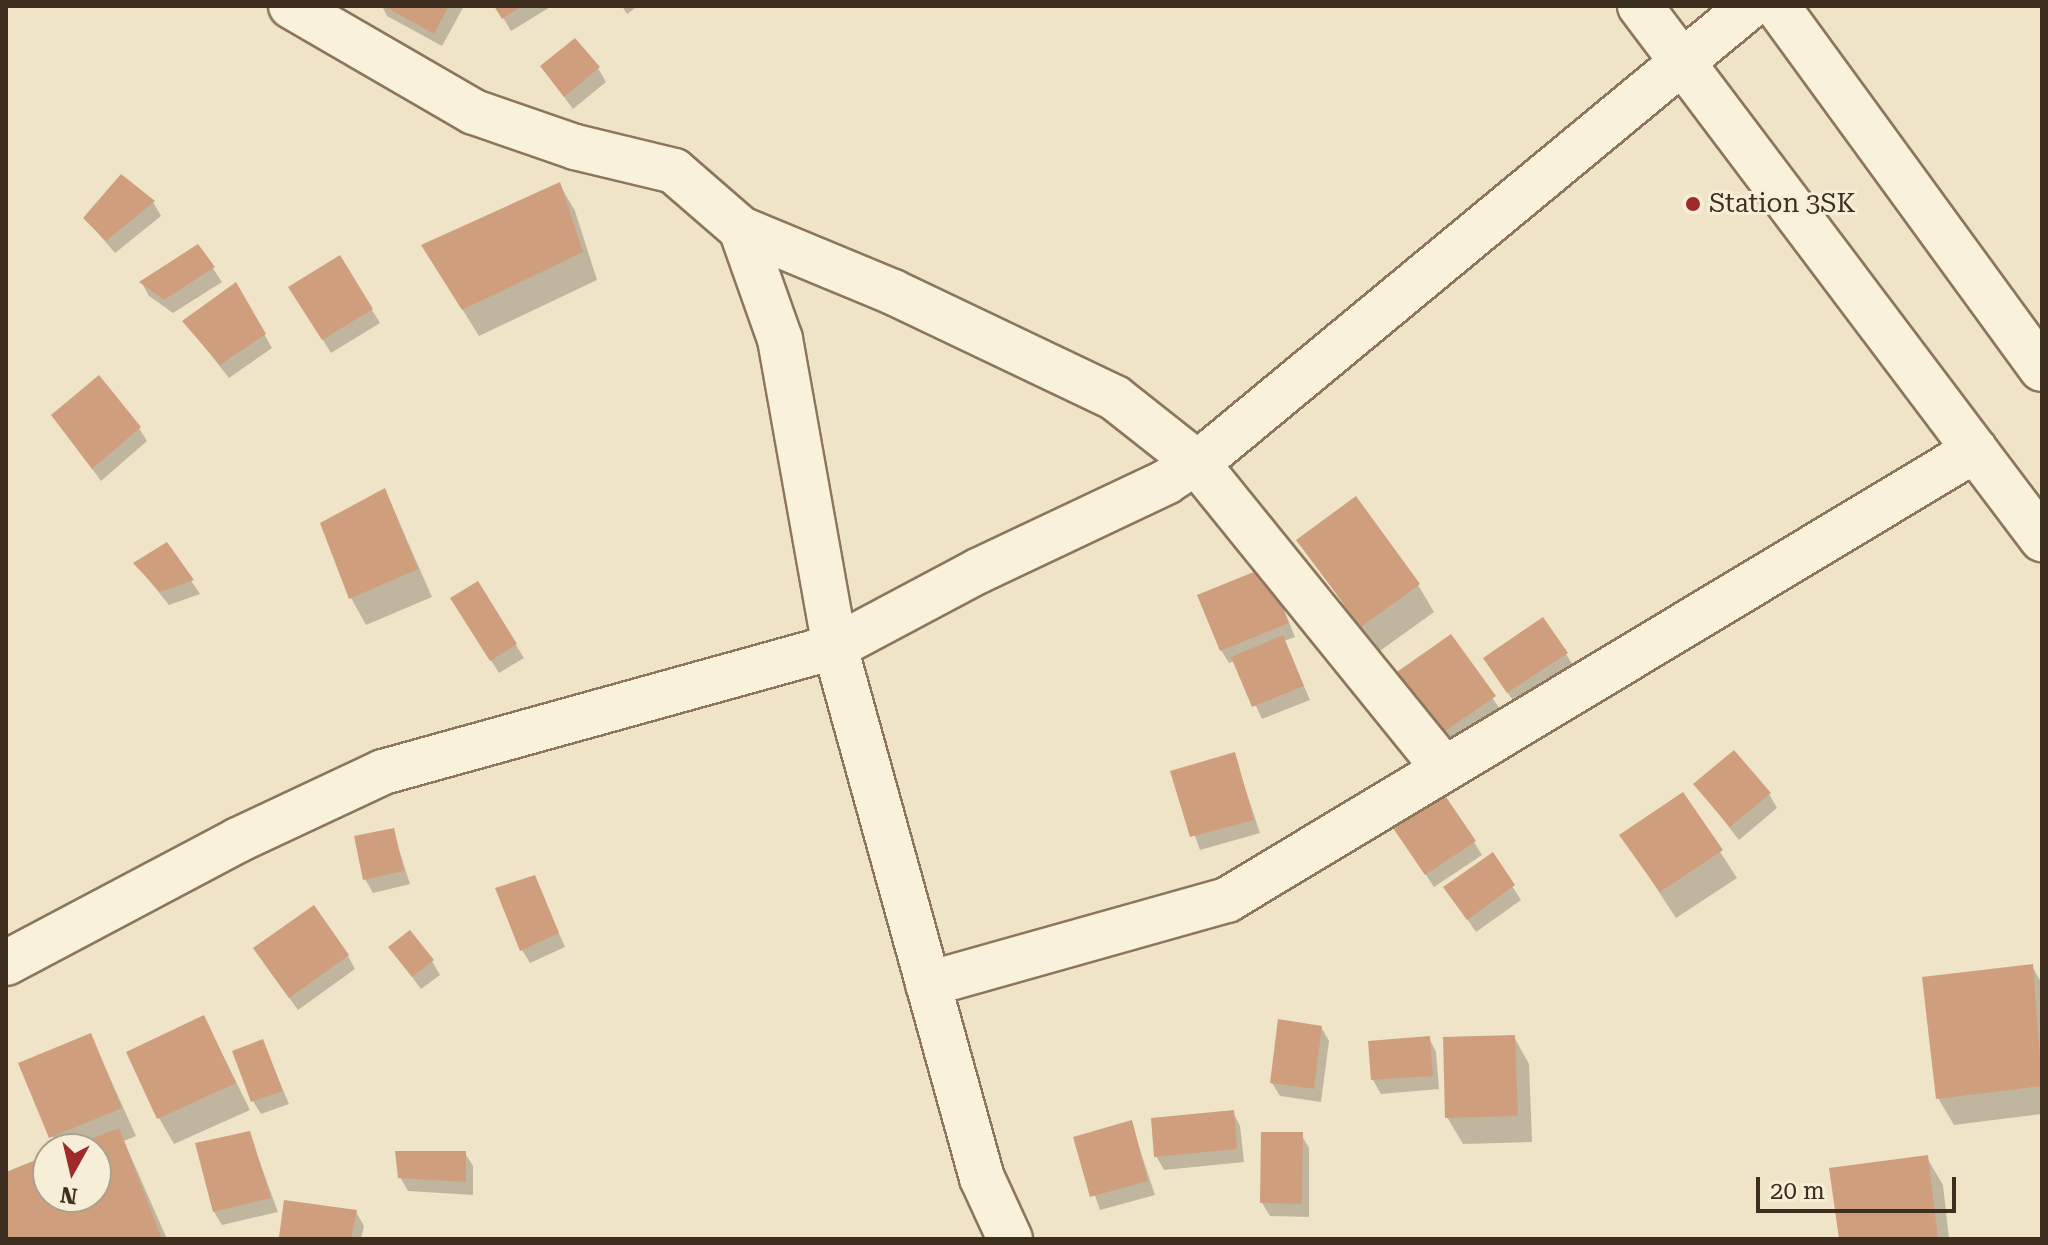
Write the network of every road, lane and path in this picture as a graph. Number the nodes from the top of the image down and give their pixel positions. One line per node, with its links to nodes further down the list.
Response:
1 (291, 6): 6 (street)
2 (1640, 6): 5 (street)
3 (1750, 6): 5 (street)
4 (1777, 6): 7 (street)
5 (1679, 60): 8 (street); 9 (street)
6 (741, 229): 9 (street); 11 (street)
7 (2042, 369)
8 (1975, 450): 10 (street); 12 (street)
9 (1196, 462): 11 (street); 12 (street)
10 (2042, 539)
11 (835, 647): 13 (street); 14 (street)
12 (1444, 768): 14 (street)
13 (6, 963)
14 (928, 984): 15 (street)
15 (1010, 1239)

